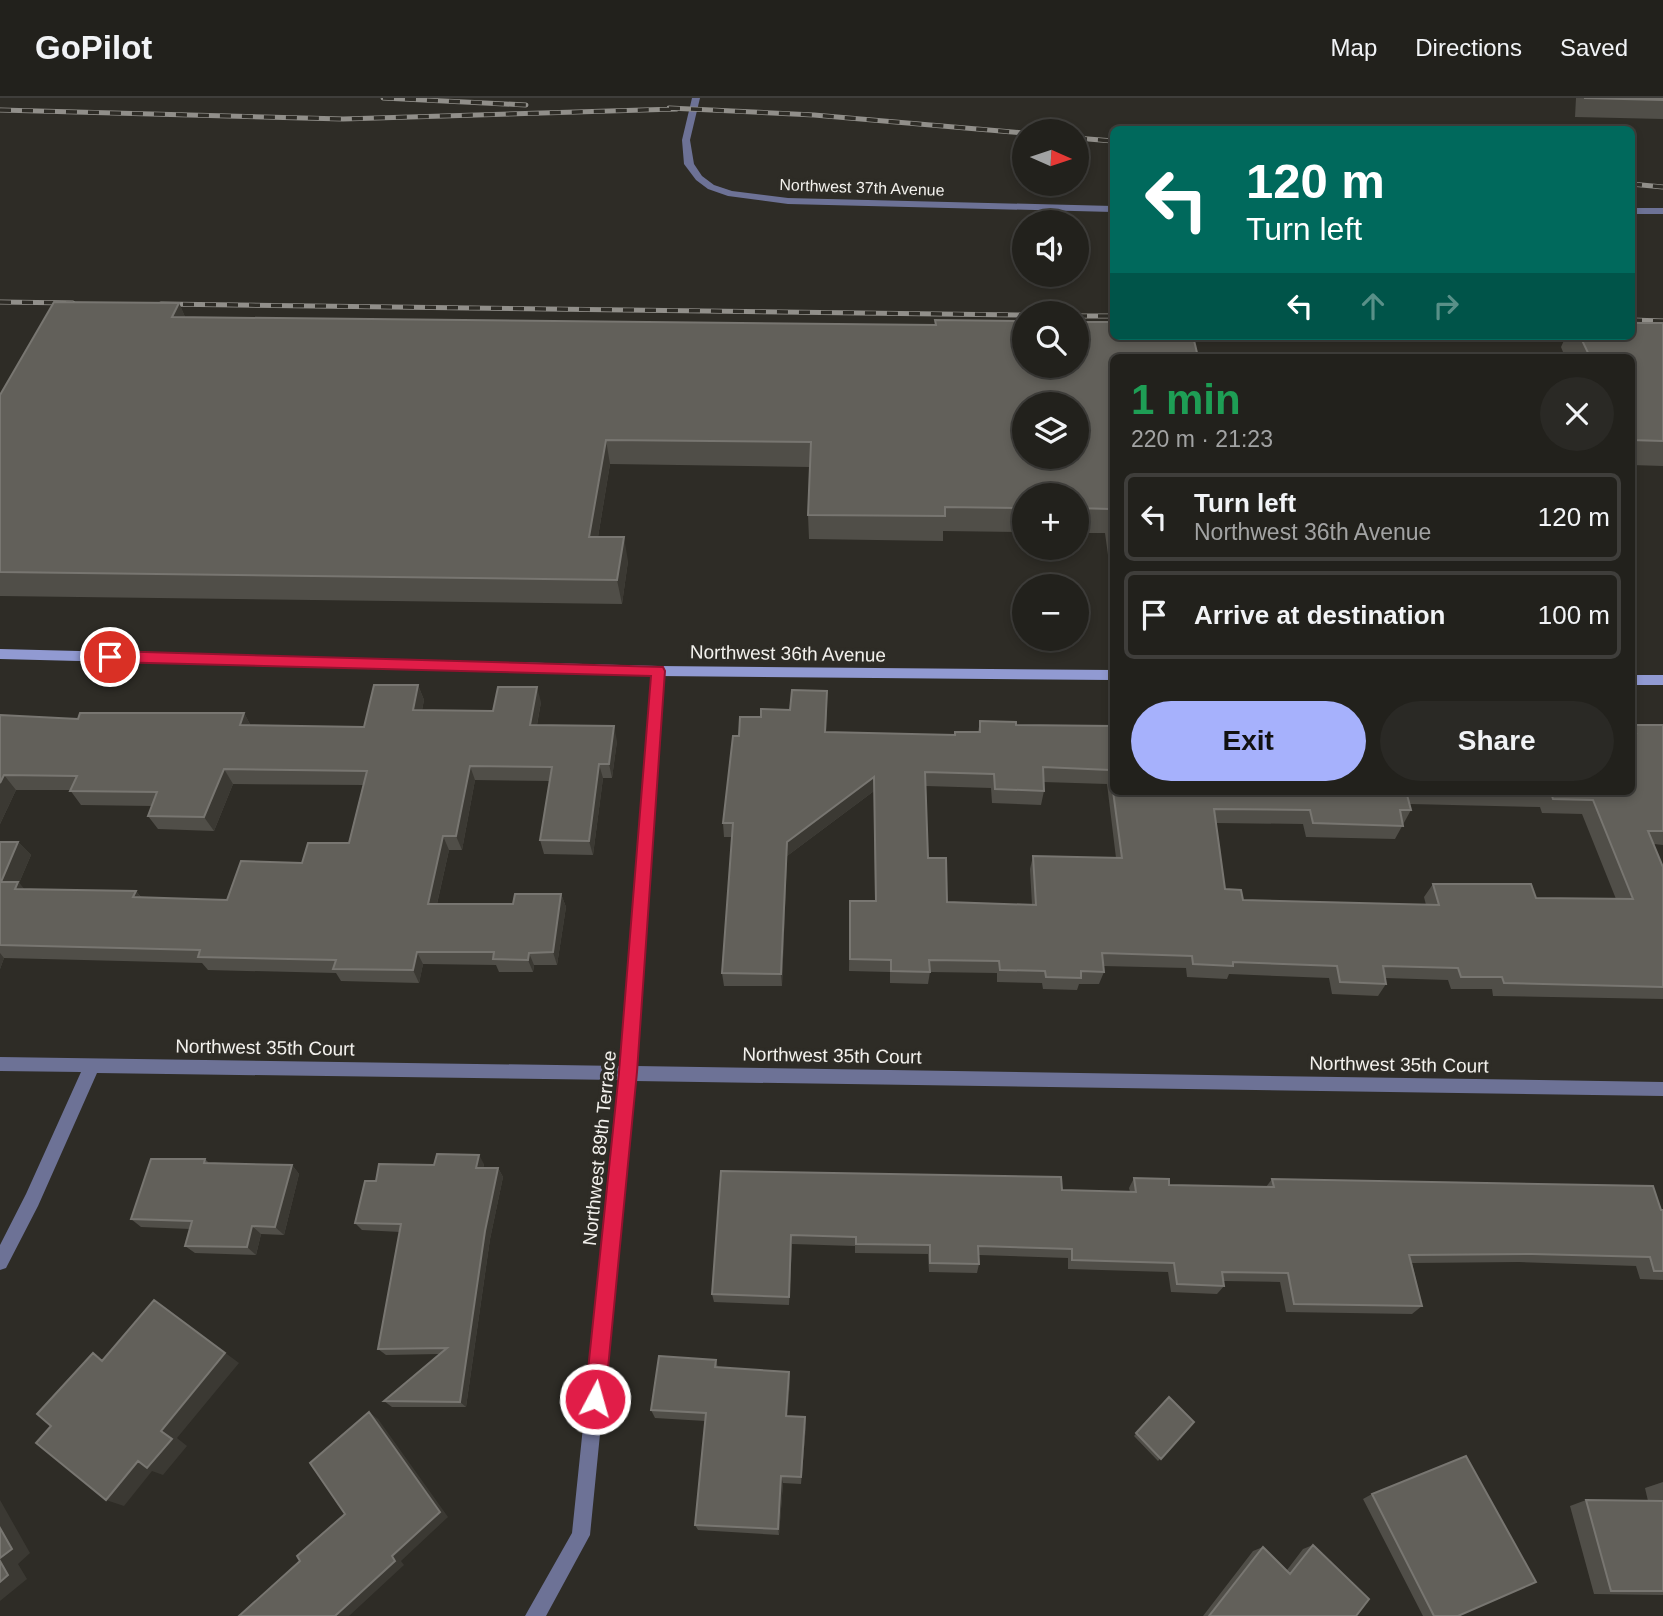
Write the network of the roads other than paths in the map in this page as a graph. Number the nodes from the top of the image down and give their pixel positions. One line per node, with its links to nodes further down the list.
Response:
1 (696, 98): 2 (street, Northwest 37th Avenue)
2 (1110, 209)
3 (1635, 211): 4 (street)
4 (1663, 211)
5 (0, 654): 6 (street, Northwest 36th Avenue)
6 (658, 671): 7 (street, Northwest 36th Avenue); 12 (street, Northwest 89th Terrace)
7 (1110, 675)
8 (1635, 680): 9 (street)
9 (1663, 680)
10 (0, 1064): 11 (street, Northwest 35th Court)
11 (92, 1066): 12 (street, Northwest 35th Court); 14 (street)
12 (628, 1072): 13 (street, Northwest 35th Court); 15 (street, Northwest 89th Terrace)
13 (1663, 1089)
14 (0, 1262)
15 (535, 1616)

